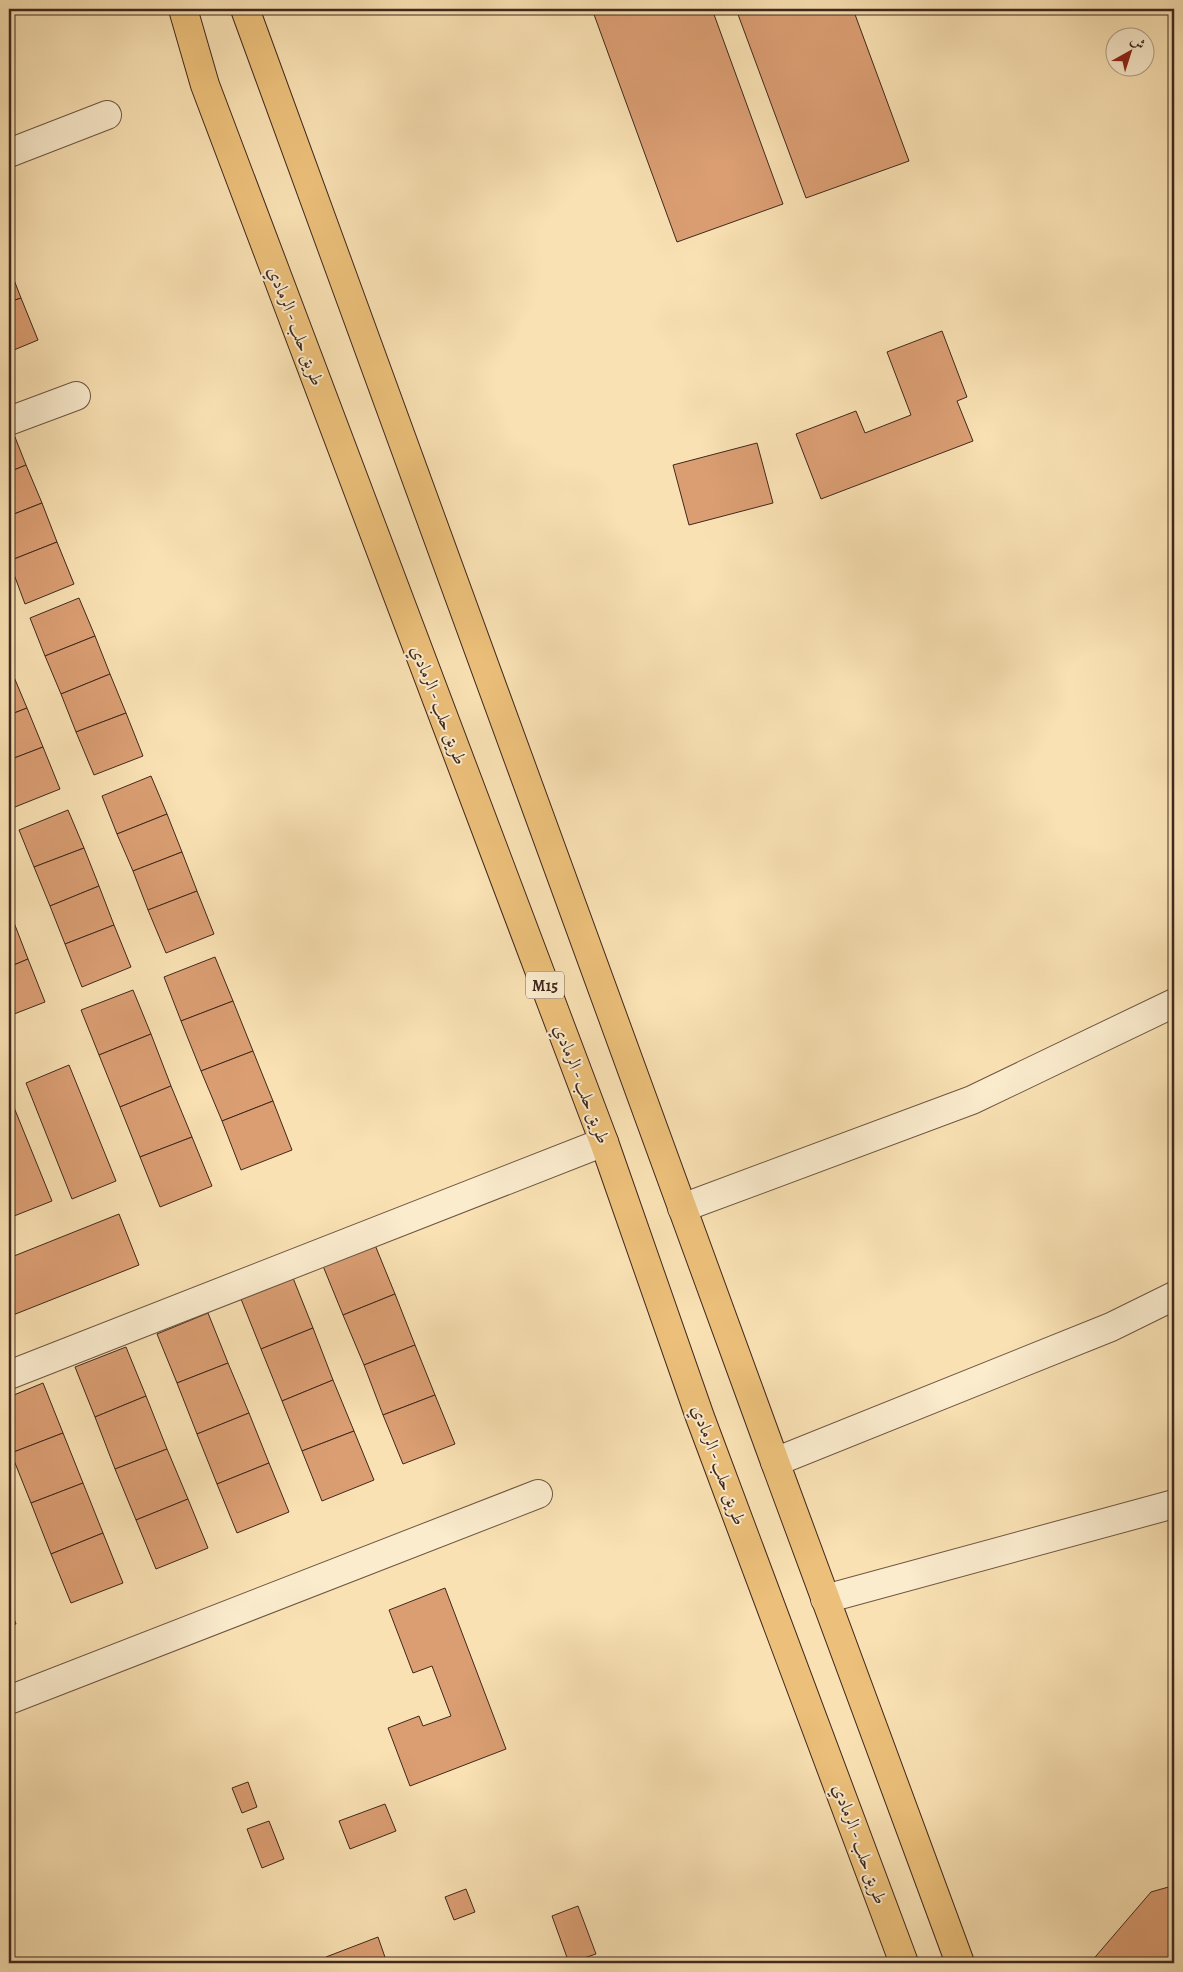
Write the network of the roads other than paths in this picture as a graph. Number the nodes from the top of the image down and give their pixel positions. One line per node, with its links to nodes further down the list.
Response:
1 (183, 9): 8 (highway, طريق حلب - الرمادي / M15)
2 (245, 9): 9 (highway)
3 (107, 115): 4 (street)
4 (9, 153)
5 (76, 396): 6 (street)
6 (9, 421)
7 (1174, 1003): 9 (street)
8 (604, 1142): 11 (street); 17 (highway, طريق حلب - الرمادي / M15)
9 (682, 1208): 12 (highway)
10 (1174, 1296): 12 (street)
11 (9, 1375)
12 (774, 1462): 15 (highway)
13 (538, 1494): 16 (street)
14 (1174, 1504): 15 (street)
15 (825, 1599): 18 (highway)
16 (9, 1700)
17 (904, 1963)
18 (960, 1963)

